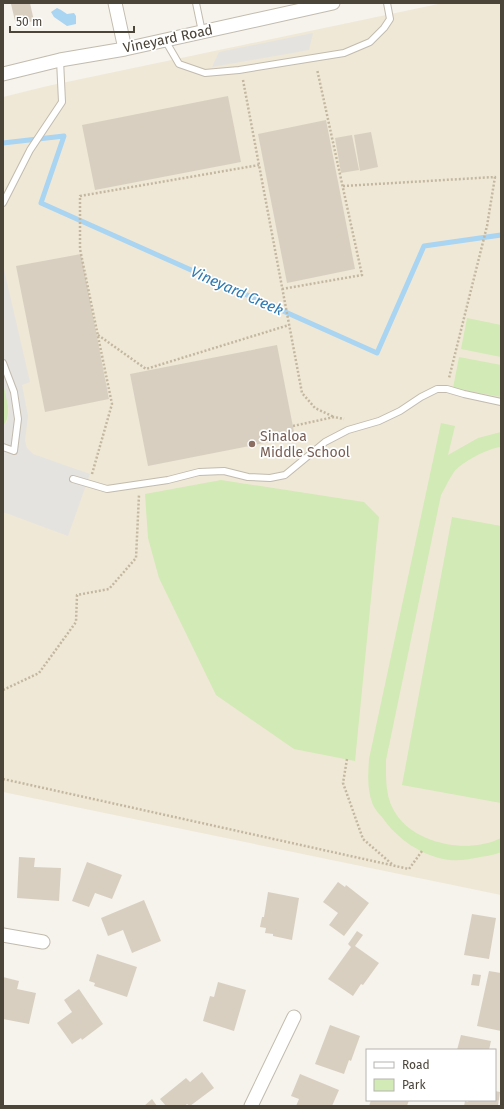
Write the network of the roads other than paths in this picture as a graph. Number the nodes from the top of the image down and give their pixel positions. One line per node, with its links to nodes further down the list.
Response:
1 (115, 3): 8 (street)
2 (196, 3): 6 (lane)
3 (333, 3): 5 (street, Vineyard Road)
4 (387, 3): 7 (lane)
5 (278, 9): 6 (street, Vineyard Road)
6 (202, 32): 7 (street, Vineyard Road)
7 (165, 40): 8 (street, Vineyard Road)
8 (126, 49): 9 (street, Vineyard Road)
9 (60, 60): 10 (street, Vineyard Road); 11 (lane)
10 (3, 74)
11 (3, 202)
12 (3, 363): 14 (lane)
13 (501, 402): 15 (lane)
14 (3, 447)
15 (73, 479)
16 (3, 935): 17 (street)
17 (43, 942)
18 (294, 1017): 19 (street)
19 (252, 1106)

